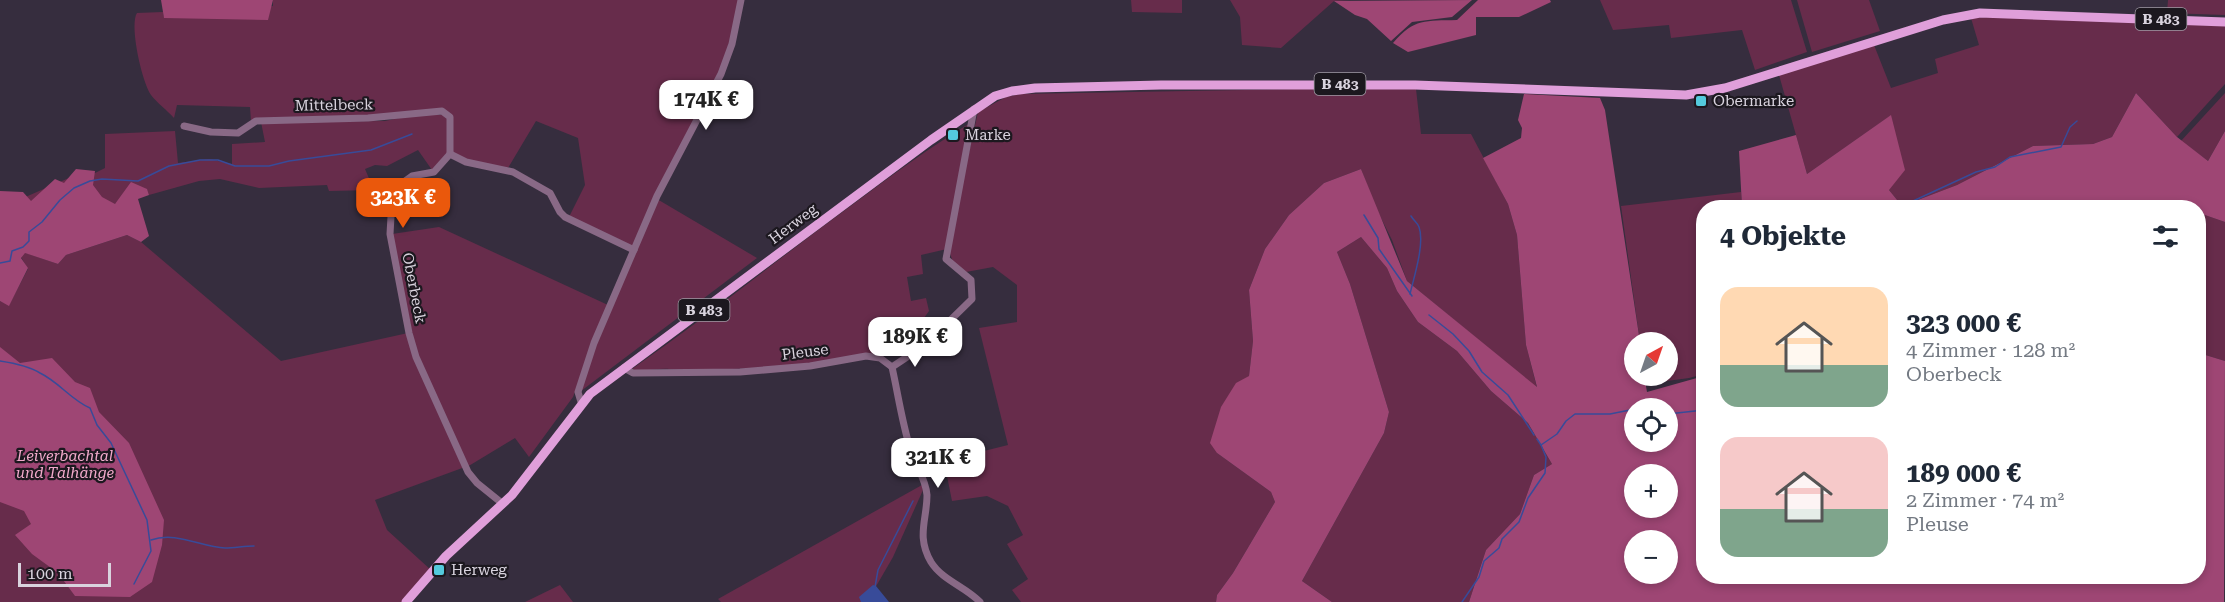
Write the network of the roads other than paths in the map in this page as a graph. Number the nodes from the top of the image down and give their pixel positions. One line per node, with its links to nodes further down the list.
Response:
1 (741, 0): 6 (street)
2 (2225, 22): 3 (main road, B 483)
3 (974, 109): 7 (street); 8 (main road, Herweg / B 483)
4 (184, 126): 5 (street, Mittelbeck)
5 (450, 154): 6 (street); 10 (street, Oberbeck)
6 (634, 250): 9 (street)
7 (892, 367): 8 (street, Pleuse); 12 (street)
8 (624, 369): 9 (main road, Herweg / B 483)
9 (581, 402): 10 (main road, Herweg / B 483)
10 (502, 504): 11 (main road, Herweg / B 483)
11 (406, 602)
12 (980, 602)

